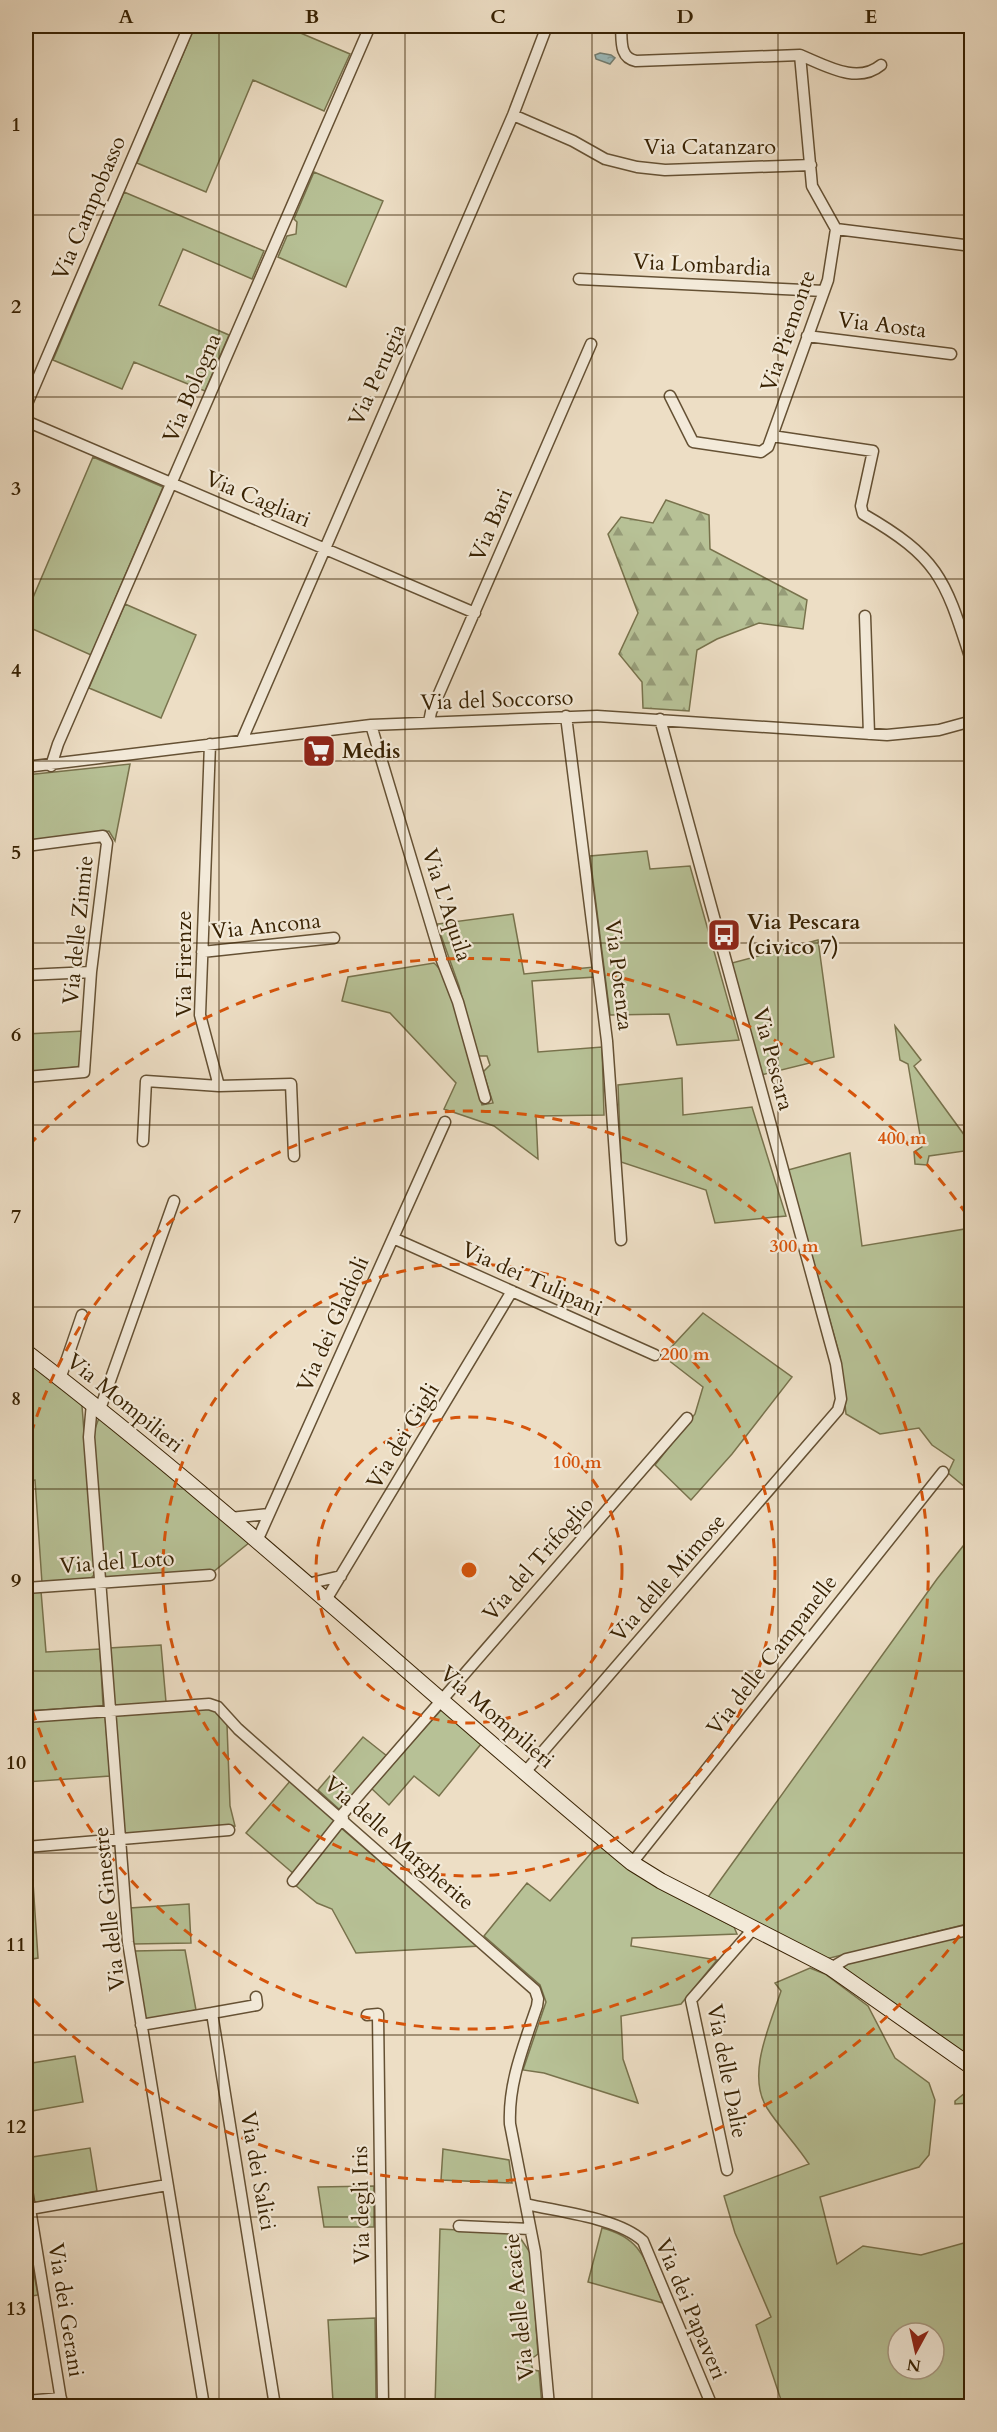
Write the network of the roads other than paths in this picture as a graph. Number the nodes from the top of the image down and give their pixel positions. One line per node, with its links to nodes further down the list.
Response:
1 (189, 26): 17 (street, Via Campobasso)
2 (370, 26): 20 (street, Via Bologna)
3 (547, 26): 7 (street, Via Perugia)
4 (621, 26): 5 (street)
5 (800, 55): 6 (street); 8 (street)
6 (881, 65)
7 (513, 115): 8 (street, Via Catanzaro); 21 (street, Via Perugia)
8 (811, 165): 9 (street)
9 (836, 229): 10 (street); 12 (street, Via Piemonte)
10 (972, 246)
11 (579, 279): 12 (street, Via Lombardia)
12 (824, 291): 13 (street, Via Piemonte)
13 (807, 336): 15 (street, Via Aosta); 19 (street, Via Piemonte)
14 (591, 344): 22 (street, Via Bari)
15 (951, 354)
16 (670, 396): 19 (street)
17 (26, 406)
18 (26, 421): 20 (street, Via Cagliari)
19 (772, 436): 24 (street)
20 (172, 483): 21 (street, Via Cagliari); 33 (street, Via Bologna)
21 (323, 548): 22 (street, Via Cagliari); 31 (street, Via Perugia)
22 (475, 614): 28 (street, Via Bari)
23 (865, 616): 30 (street)
24 (972, 663)
25 (566, 716): 26 (street, Via del Soccorso); 28 (street, Via del Soccorso); 48 (street, Via Potenza)
26 (660, 719): 30 (street, Via del Soccorso); 55 (street, Via Pescara)
27 (972, 720): 30 (street, Via del Soccorso)
28 (429, 723): 29 (street, Via del Soccorso)
29 (371, 725): 31 (street, Via del Soccorso); 42 (street, Via L'Aquila)
30 (870, 734)
31 (242, 740): 32 (street, Via del Soccorso)
32 (210, 744): 33 (street, Via del Soccorso); 37 (street, Via Firenze)
33 (51, 766): 34 (street, Via del Soccorso)
34 (26, 767)
35 (26, 846): 38 (street, Via delle Zinnie)
36 (334, 938): 37 (street, Via Ancona)
37 (202, 952): 41 (street, Via Firenze)
38 (91, 972): 39 (street); 40 (street, Via delle Zinnie)
39 (26, 975)
40 (26, 1077)
41 (219, 1086): 44 (street); 45 (street)
42 (485, 1098)
43 (445, 1122): 47 (street, Via dei Gladioli)
44 (143, 1141)
45 (294, 1156)
46 (174, 1202): 54 (street, Via delle Ginestre)
47 (393, 1238): 49 (street, Via dei Tulipani); 58 (street, Via dei Gladioli)
48 (621, 1240)
49 (512, 1292): 52 (street, Via dei Tulipani); 62 (street, Via dei Gigli)
50 (82, 1315): 53 (street)
51 (26, 1353): 53 (street, Via Mompilieri)
52 (655, 1355)
53 (60, 1379): 54 (street, Via Mompilieri)
54 (96, 1406): 59 (street, Via Mompilieri); 63 (street, Via delle Ginestre)
55 (838, 1410): 70 (street, Via delle Mimose)
56 (687, 1418): 67 (street, Via del Trifoglio)
57 (943, 1472): 75 (street, Via delle Campanelle)
58 (269, 1514): 59 (street); 60 (street, Via dei Gladioli)
59 (230, 1518): 60 (street, Via Mompilieri)
60 (257, 1541): 64 (street, Via Mompilieri)
61 (210, 1575): 63 (street, Via del Loto)
62 (341, 1576): 64 (street); 66 (street, Via dei Gigli)
63 (99, 1582): 65 (street, Via del Loto); 68 (street, Via delle Ginestre)
64 (308, 1584): 66 (street, Via Mompilieri)
65 (26, 1588)
66 (326, 1600): 67 (street, Via Mompilieri)
67 (443, 1699): 70 (street, Via Mompilieri); 71 (street, Via del Trifoglio)
68 (111, 1710): 69 (street, Via delle Margherite); 71 (street, Via delle Margherite); 73 (street, Via delle Ginestre)
69 (26, 1717)
70 (526, 1771): 75 (street, Via Mompilieri)
71 (341, 1817): 76 (street, Via del Trifoglio); 88 (street, Via delle Margherite)
72 (229, 1830): 73 (street)
73 (120, 1839): 74 (street); 83 (street, Via delle Ginestre)
74 (26, 1847)
75 (632, 1863): 77 (street, Via Mompilieri)
76 (293, 1881)
77 (753, 1929): 79 (street, Via Mompilieri); 85 (street, Via delle Dalie)
78 (972, 1929): 79 (street)
79 (831, 1968): 84 (street, Via Mompilieri)
80 (256, 1997): 81 (street)
81 (212, 2013): 83 (street); 95 (street, Via dei Salici)
82 (367, 2014): 96 (street, Via degli Iris)
83 (141, 2025): 87 (street, Via delle Ginestre)
84 (972, 2067)
85 (727, 2170)
86 (26, 2184): 89 (street, Via dei Gerani)
87 (167, 2185): 89 (street); 94 (street, Via delle Ginestre)
88 (525, 2204): 91 (street, Via delle Acacie); 98 (street, Via dei Papaveri)
89 (30, 2209): 93 (street, Via dei Gerani)
90 (459, 2226): 91 (street)
91 (530, 2229): 97 (street, Via delle Acacie)
92 (26, 2401): 93 (street)
93 (62, 2402)
94 (204, 2406)
95 (275, 2406)
96 (383, 2406)
97 (549, 2406)
98 (712, 2406)

